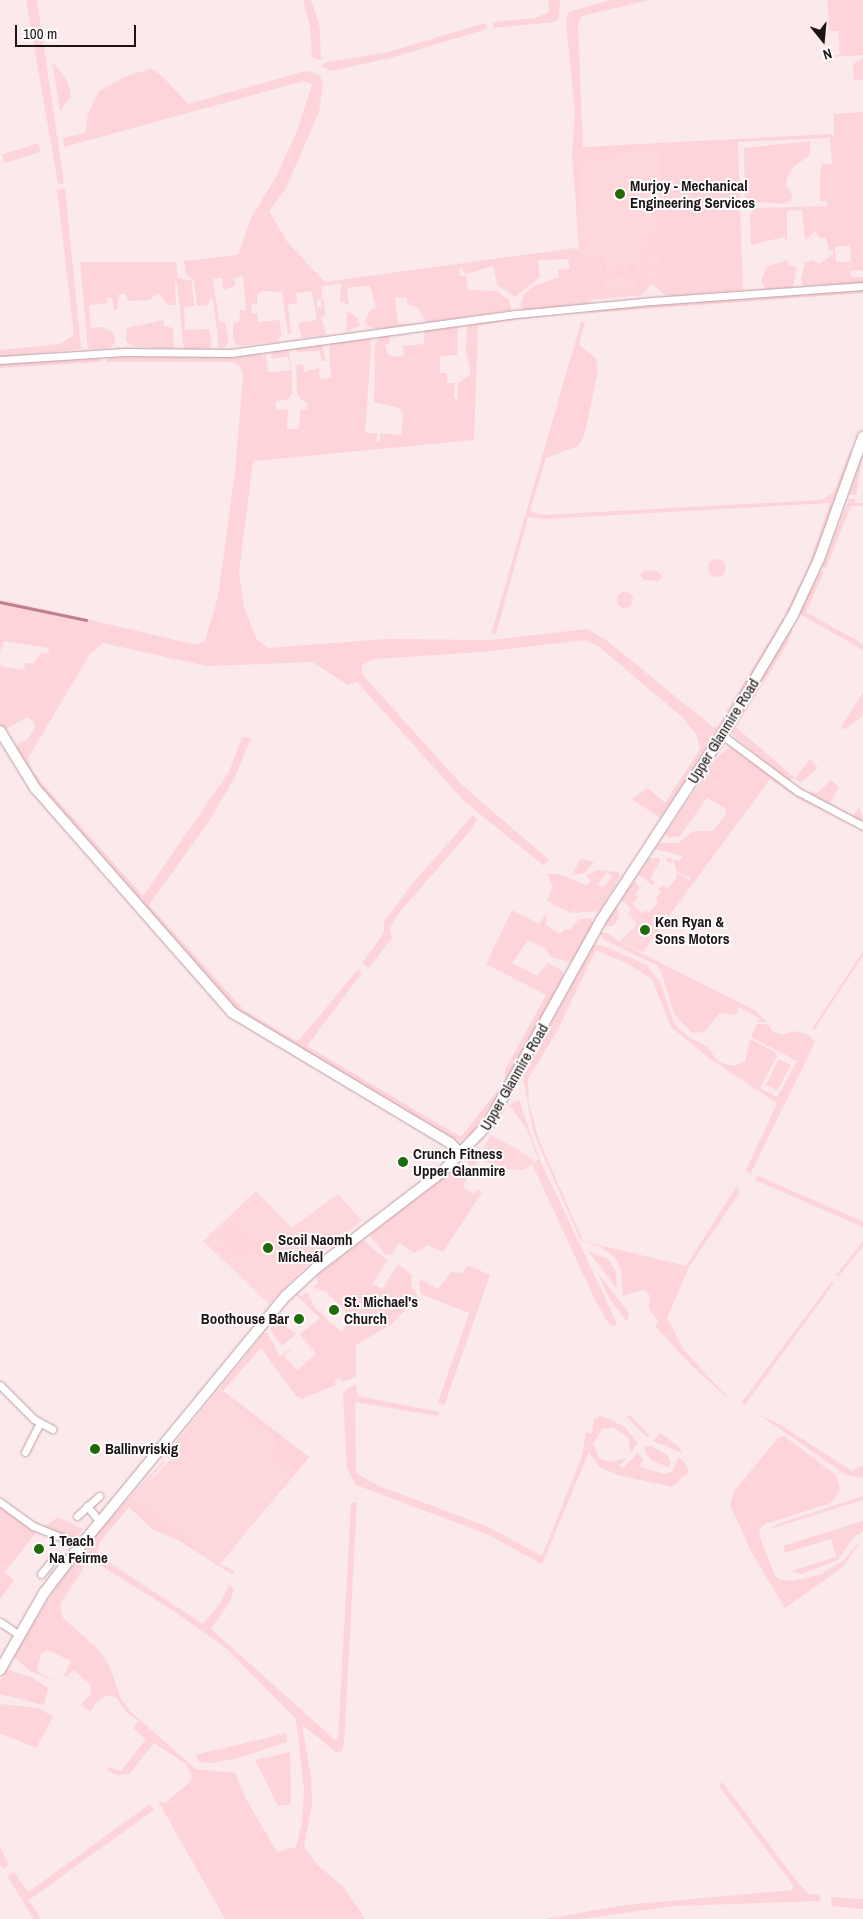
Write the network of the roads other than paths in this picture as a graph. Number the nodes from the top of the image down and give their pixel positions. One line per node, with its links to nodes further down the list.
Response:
1 (863, 286): 2 (street)
2 (0, 360)
3 (863, 438): 5 (main road, Upper Glanmire Road)
4 (0, 731): 7 (main road)
5 (722, 735): 6 (street); 7 (main road, Upper Glanmire Road)
6 (863, 826)
7 (462, 1154): 16 (main road, Upper Glanmire Road)
8 (0, 1385): 9 (street)
9 (40, 1423): 10 (street); 11 (street)
10 (52, 1429)
11 (25, 1452)
12 (99, 1496): 14 (street)
13 (0, 1502): 17 (street)
14 (87, 1506): 15 (street); 16 (street)
15 (77, 1516)
16 (100, 1522): 17 (main road, Upper Glanmire Road)
17 (81, 1545): 21 (main road, Upper Glanmire Road)
18 (55, 1557): 19 (street)
19 (47, 1566): 20 (street); 21 (street)
20 (41, 1574)
21 (58, 1575): 23 (main road, Upper Glanmire Road)
22 (0, 1622): 23 (street)
23 (20, 1635): 24 (main road, Upper Glanmire Road)
24 (0, 1670)

